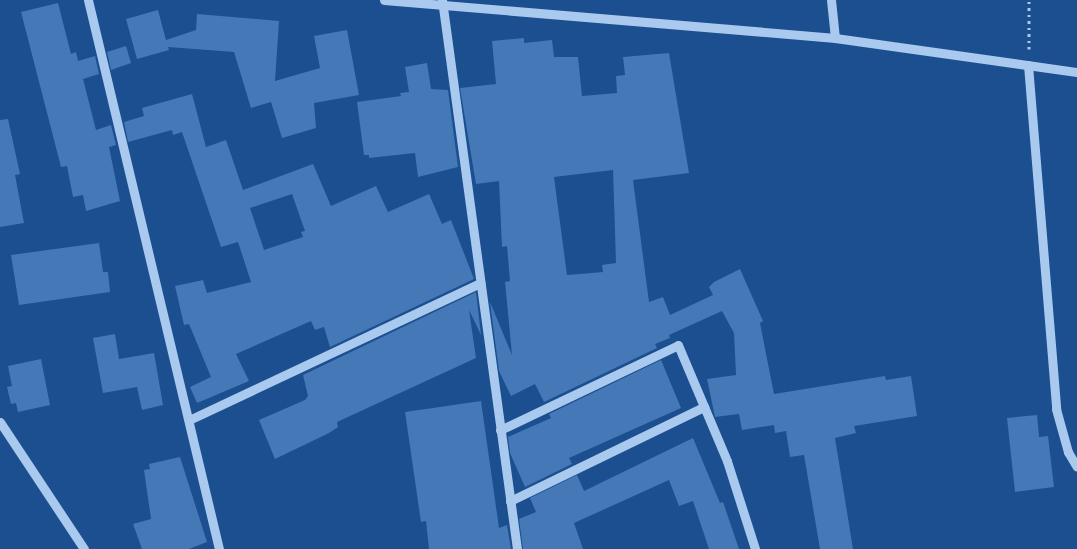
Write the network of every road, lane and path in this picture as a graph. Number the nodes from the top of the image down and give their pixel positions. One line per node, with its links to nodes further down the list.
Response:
1 (88, 0): 11 (street)
2 (384, 0): 5 (street)
3 (831, 0): 6 (street)
4 (1029, 0): 7 (path)
5 (442, 2): 6 (street); 9 (street)
6 (835, 38): 7 (street)
7 (1028, 65): 8 (street); 14 (street)
8 (1077, 72)
9 (480, 284): 11 (street); 13 (street)
10 (704, 408): 13 (street); 15 (street); 19 (street)
11 (189, 420): 17 (street)
12 (0, 422): 16 (street)
13 (500, 430): 15 (street)
14 (1077, 468)
15 (510, 501): 18 (street)
16 (84, 549)
17 (219, 549)
18 (517, 549)
19 (754, 549)

